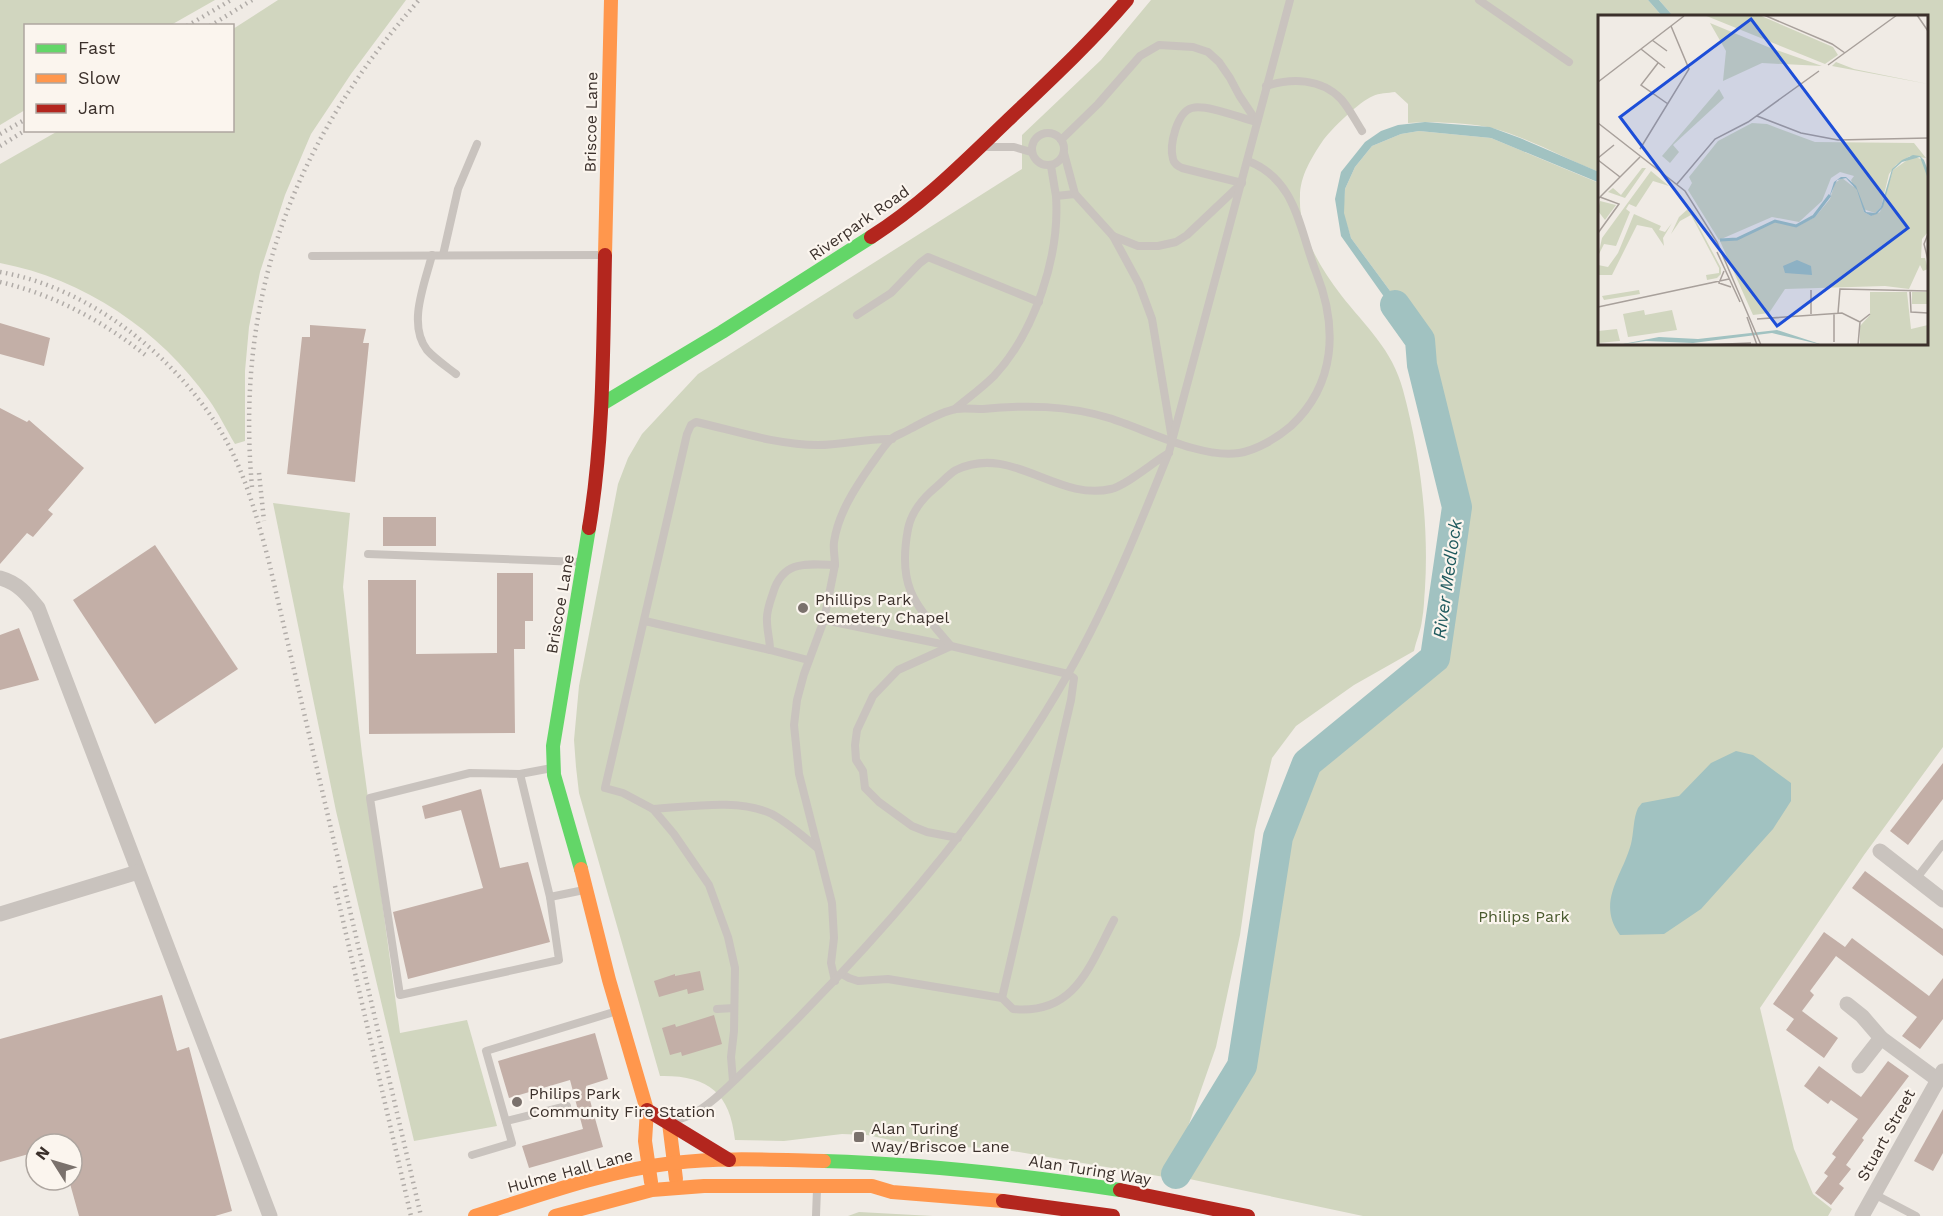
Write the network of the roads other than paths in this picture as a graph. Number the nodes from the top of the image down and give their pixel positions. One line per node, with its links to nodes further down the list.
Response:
1 (611, 0): 22 (main road, Briscoe Lane)
2 (1127, 0): 11 (main road, Riverpark Road)
3 (1290, 0): 6 (lane)
4 (1479, 0): 5 (lane)
5 (1569, 62)
6 (1266, 86): 7 (lane); 8 (lane)
7 (1257, 122): 9 (lane); 14 (lane); 16 (lane)
8 (1362, 131)
9 (1061, 140): 12 (lane); 13 (lane)
10 (477, 144): 21 (lane)
11 (977, 147): 12 (lane); 27 (main road, Riverpark Road)
12 (1031, 152): 15 (lane)
13 (1064, 153): 15 (lane); 17 (lane)
14 (1248, 161): 16 (lane); 30 (lane)
15 (1051, 166): 18 (lane)
16 (1242, 183): 19 (lane); 30 (lane)
17 (1075, 194): 18 (lane); 19 (lane)
18 (1056, 196): 24 (lane)
19 (1113, 236): 30 (lane)
20 (432, 255): 21 (lane); 23 (lane); 26 (lane)
21 (443, 255): 22 (lane)
22 (605, 255): 27 (main road, Briscoe Lane)
23 (312, 256)
24 (1039, 302): 25 (lane); 28 (lane)
25 (856, 315)
26 (456, 374)
27 (602, 404): 33 (main road, Briscoe Lane)
28 (955, 410): 29 (lane); 30 (lane)
29 (891, 439): 34 (lane); 37 (lane)
30 (1173, 441): 31 (lane)
31 (1169, 452): 38 (lane); 41 (lane)
32 (368, 554): 33 (lane)
33 (585, 562): 42 (main road, Briscoe Lane)
34 (835, 565): 36 (lane); 39 (lane)
35 (0, 578): 49 (street)
36 (825, 620): 38 (lane); 40 (lane)
37 (645, 621): 39 (lane); 44 (lane)
38 (951, 646): 41 (lane); 45 (lane)
39 (770, 650): 40 (lane)
40 (808, 660): 47 (lane)
41 (1068, 674): 45 (lane); 58 (lane)
42 (554, 767): 43 (lane); 51 (main road, Briscoe Lane)
43 (520, 774): 52 (lane); 52 (lane)
44 (652, 809): 47 (lane); 60 (lane)
45 (958, 838): 56 (lane)
46 (1943, 844): 50 (lane)
47 (817, 848): 57 (lane)
48 (1880, 851): 50 (street)
49 (138, 872): 54 (street); 79 (street)
50 (1916, 879): 53 (street)
51 (587, 890): 52 (lane); 62 (main road, Briscoe Lane)
52 (550, 897)
53 (1943, 900)
54 (0, 914)
55 (1114, 920): 58 (lane)
56 (842, 974): 57 (lane); 58 (lane)
57 (835, 981): 66 (lane)
58 (1002, 998)
59 (1847, 1004): 63 (street)
60 (734, 1008): 61 (lane); 66 (lane)
61 (717, 1009)
62 (618, 1011): 68 (main road, Briscoe Lane); 69 (lane)
63 (1881, 1038): 64 (street); 65 (street)
64 (1859, 1066)
65 (1940, 1075): 78 (street, Stuart Street)
66 (734, 1081): 70 (lane)
67 (567, 1106): 69 (lane)
68 (647, 1110): 70 (main road); 74 (main road)
69 (506, 1121): 71 (lane)
70 (669, 1123): 72 (main road); 73 (main road)
71 (472, 1155)
72 (729, 1160): 73 (main road, Alan Turing Way); 84 (main road, Alan Turing Way)
73 (674, 1163): 74 (main road, Hulme Hall Lane); 76 (main road)
74 (649, 1167): 77 (main road); 80 (main road, Hulme Hall Lane)
75 (817, 1185): 76 (main road); 82 (lane); 83 (main road)
76 (676, 1188): 77 (main road)
77 (652, 1190): 81 (main road)
78 (1874, 1194): 85 (street, Stuart Street); 86 (lane)
79 (270, 1216)
80 (475, 1216)
81 (555, 1216)
82 (816, 1216)
83 (1113, 1216)
84 (1248, 1216)
85 (1862, 1216)
86 (1916, 1216)

